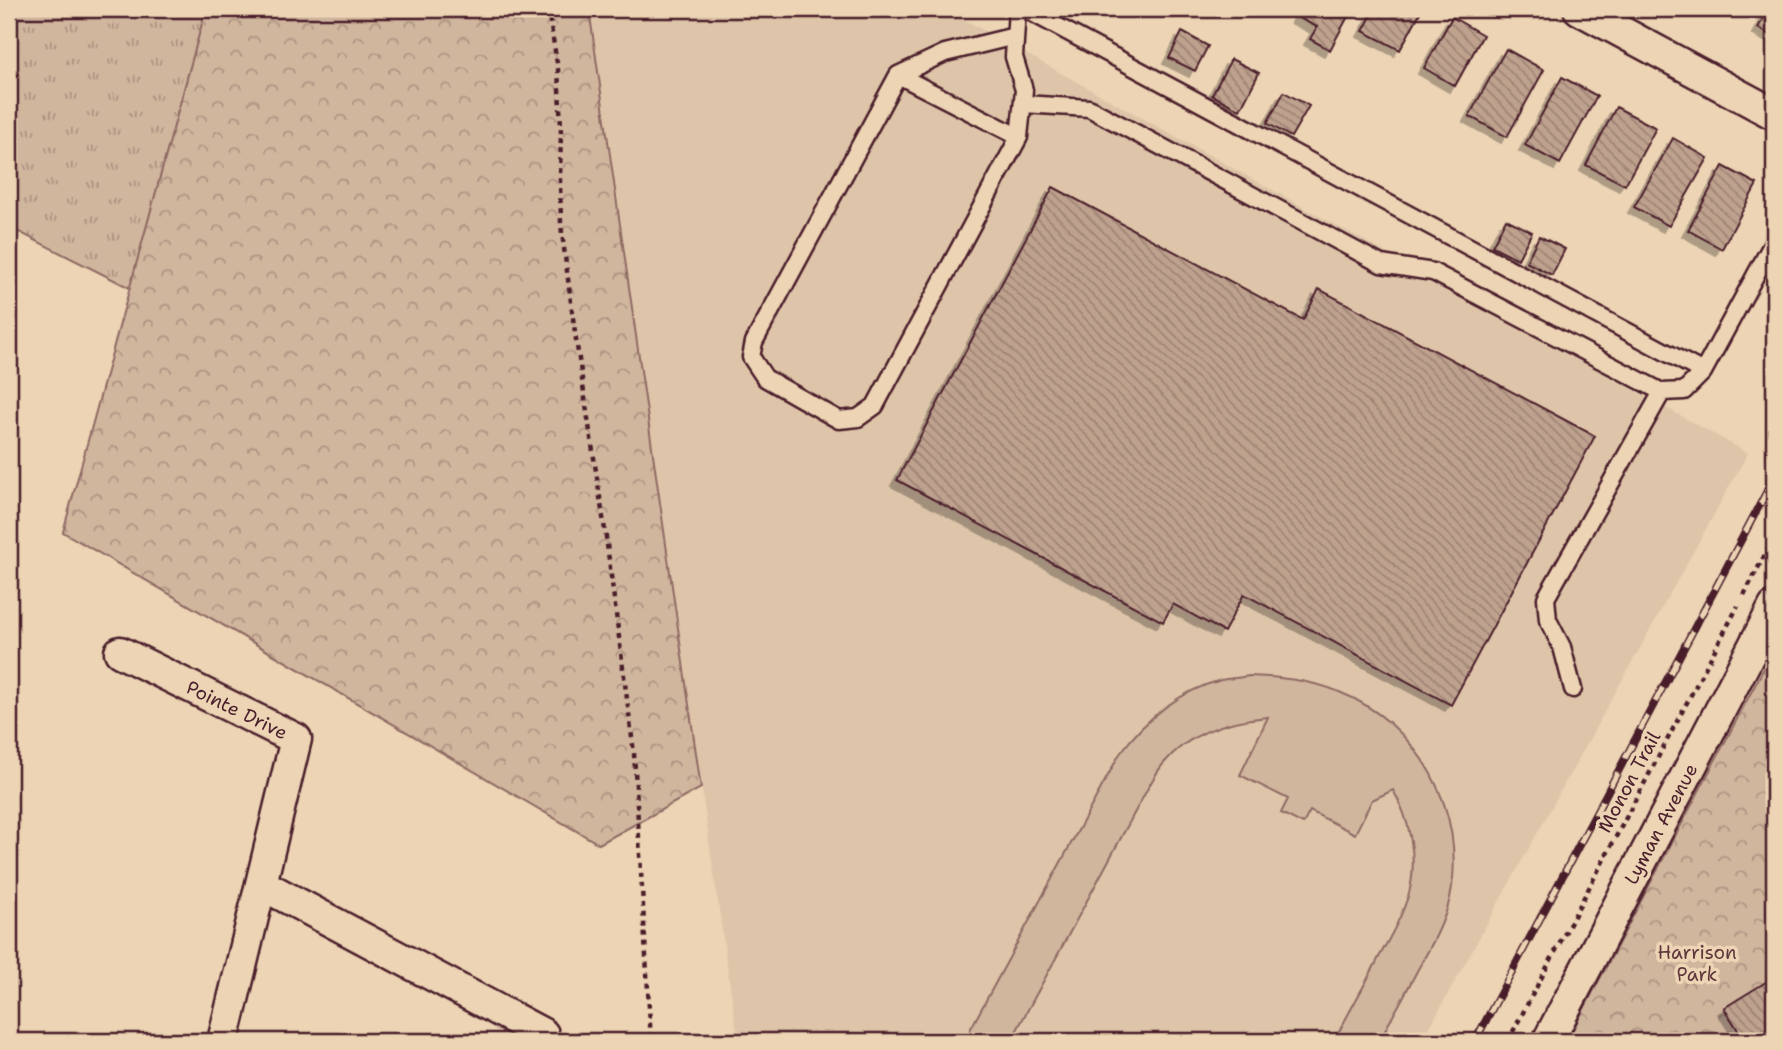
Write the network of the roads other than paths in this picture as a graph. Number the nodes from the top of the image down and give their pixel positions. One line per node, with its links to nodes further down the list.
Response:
1 (1017, 9): 4 (lane)
2 (1025, 9): 10 (lane)
3 (1579, 9): 7 (street)
4 (1015, 36): 5 (lane); 6 (lane)
5 (898, 75): 8 (lane); 8 (lane)
6 (1023, 104): 8 (lane); 11 (lane)
7 (1774, 114)
8 (1019, 137)
9 (1774, 241): 10 (lane)
10 (1703, 372): 11 (lane)
11 (1662, 392): 14 (lane)
12 (1774, 607): 18 (street, Lyman Avenue)
13 (120, 652): 15 (street, Pointe Drive)
14 (1573, 689)
15 (261, 884): 16 (street); 17 (street, Pointe Drive)
16 (543, 1034)
17 (223, 1041)
18 (1548, 1041)

